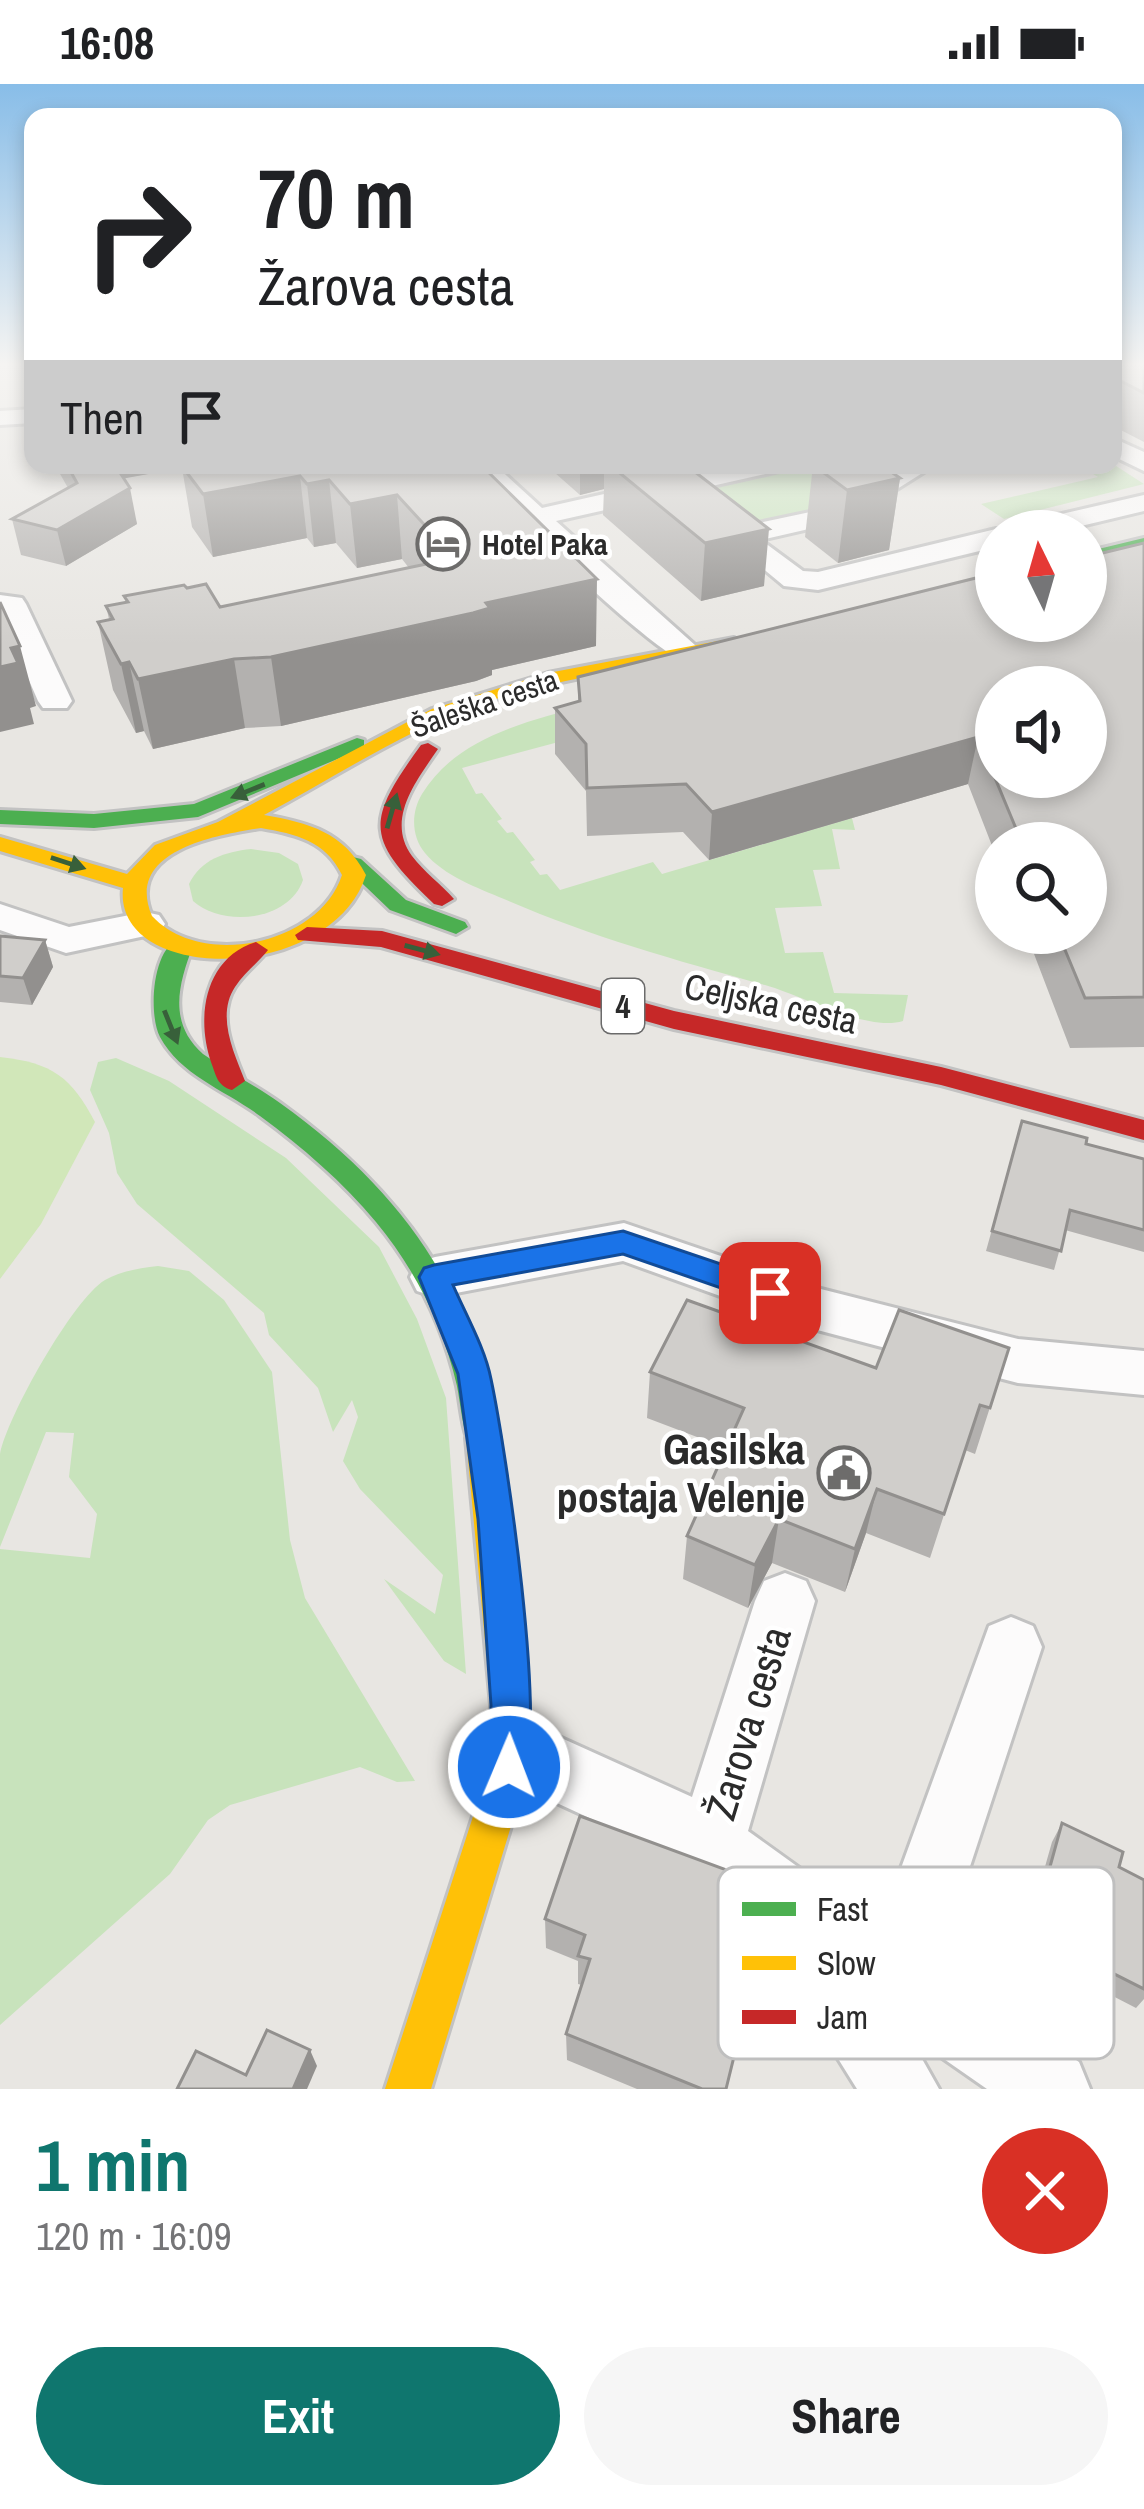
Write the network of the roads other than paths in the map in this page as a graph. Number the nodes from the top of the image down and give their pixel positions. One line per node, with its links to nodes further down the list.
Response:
1 (490, 474): 7 (street)
2 (728, 474): 4 (street)
3 (896, 474): 8 (street)
4 (673, 486): 7 (street); 8 (street)
5 (1144, 502): 6 (street)
6 (1107, 511)
7 (536, 518): 14 (street)
8 (739, 536): 9 (street)
9 (975, 543)
10 (1144, 543): 11 (main road)
11 (1107, 552)
12 (0, 604): 15 (street)
13 (757, 638): 14 (main road, Šaleška cesta)
14 (689, 654): 16 (main road, Šaleška cesta); 17 (main road, Šaleška cesta)
15 (55, 701)
16 (395, 733): 19 (main road, one-way to 19); 20 (main road, Šaleška cesta)
17 (428, 749): 18 (main road, Šaleška cesta); 23 (main road, one-way to 17)
18 (372, 784)
19 (0, 818): 21 (main road)
20 (229, 824): 21 (main road); 23 (main road)
21 (172, 843): 24 (main road)
22 (0, 844): 24 (main road, one-way to 24)
23 (347, 846): 26 (main road)
24 (140, 904): 25 (street); 27 (main road, 4)
25 (0, 916)
26 (307, 934): 28 (main road, 4); 30 (main road, Celjska cesta / 4, one-way to 30)
27 (181, 946): 28 (main road, 4); 31 (main road, one-way to 31)
28 (256, 950): 31 (main road)
29 (714, 1000): 30 (main road, Celjska cesta)
30 (940, 1076): 32 (main road, Celjska cesta / 4)
31 (232, 1081): 33 (main road)
32 (1144, 1130)
33 (434, 1277): 34 (street); 37 (main road)
34 (1144, 1373)
35 (785, 1601): 38 (street, Žarova cesta)
36 (1011, 1647): 40 (street)
37 (509, 1767): 38 (street, Žarova cesta); 43 (main road)
38 (710, 1845): 39 (street, Žarova cesta)
39 (740, 1867)
40 (935, 1867)
41 (882, 2059): 44 (street)
42 (1008, 2059): 45 (street, Žarova cesta)
43 (408, 2089)
44 (902, 2089)
45 (1052, 2089)

